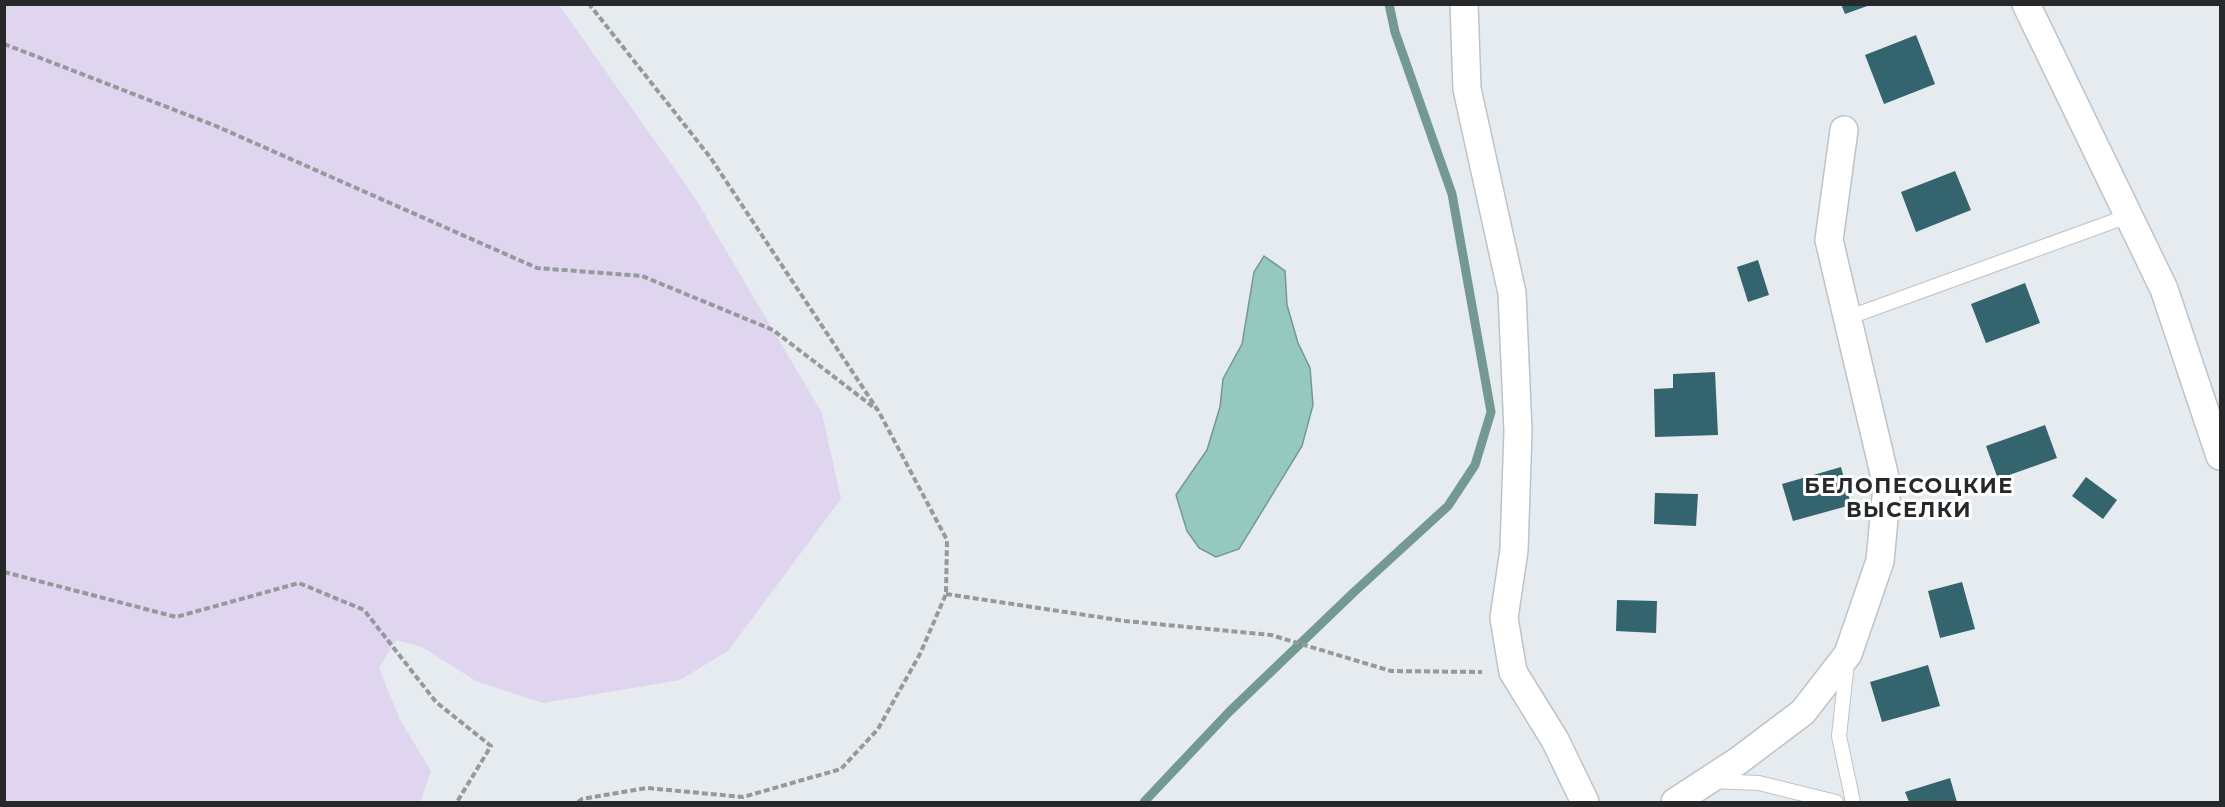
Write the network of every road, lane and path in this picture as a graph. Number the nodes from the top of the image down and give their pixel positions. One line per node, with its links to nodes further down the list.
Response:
1 (588, 4): 8 (path)
2 (1464, 4): 13 (street)
3 (2026, 4): 6 (street)
4 (4, 44): 8 (path)
5 (1844, 130): 7 (street)
6 (2128, 216): 7 (lane); 9 (street)
7 (1847, 318): 12 (street)
8 (879, 412): 11 (path)
9 (2220, 456)
10 (4, 572): 15 (path)
11 (945, 594): 13 (path); 16 (path)
12 (1848, 654): 14 (street); 20 (lane)
13 (1513, 672): 17 (street)
14 (1708, 781): 18 (street); 19 (lane)
15 (458, 802)
16 (578, 802)
17 (1584, 802)
18 (1675, 802)
19 (1836, 802)
20 (1853, 802)

